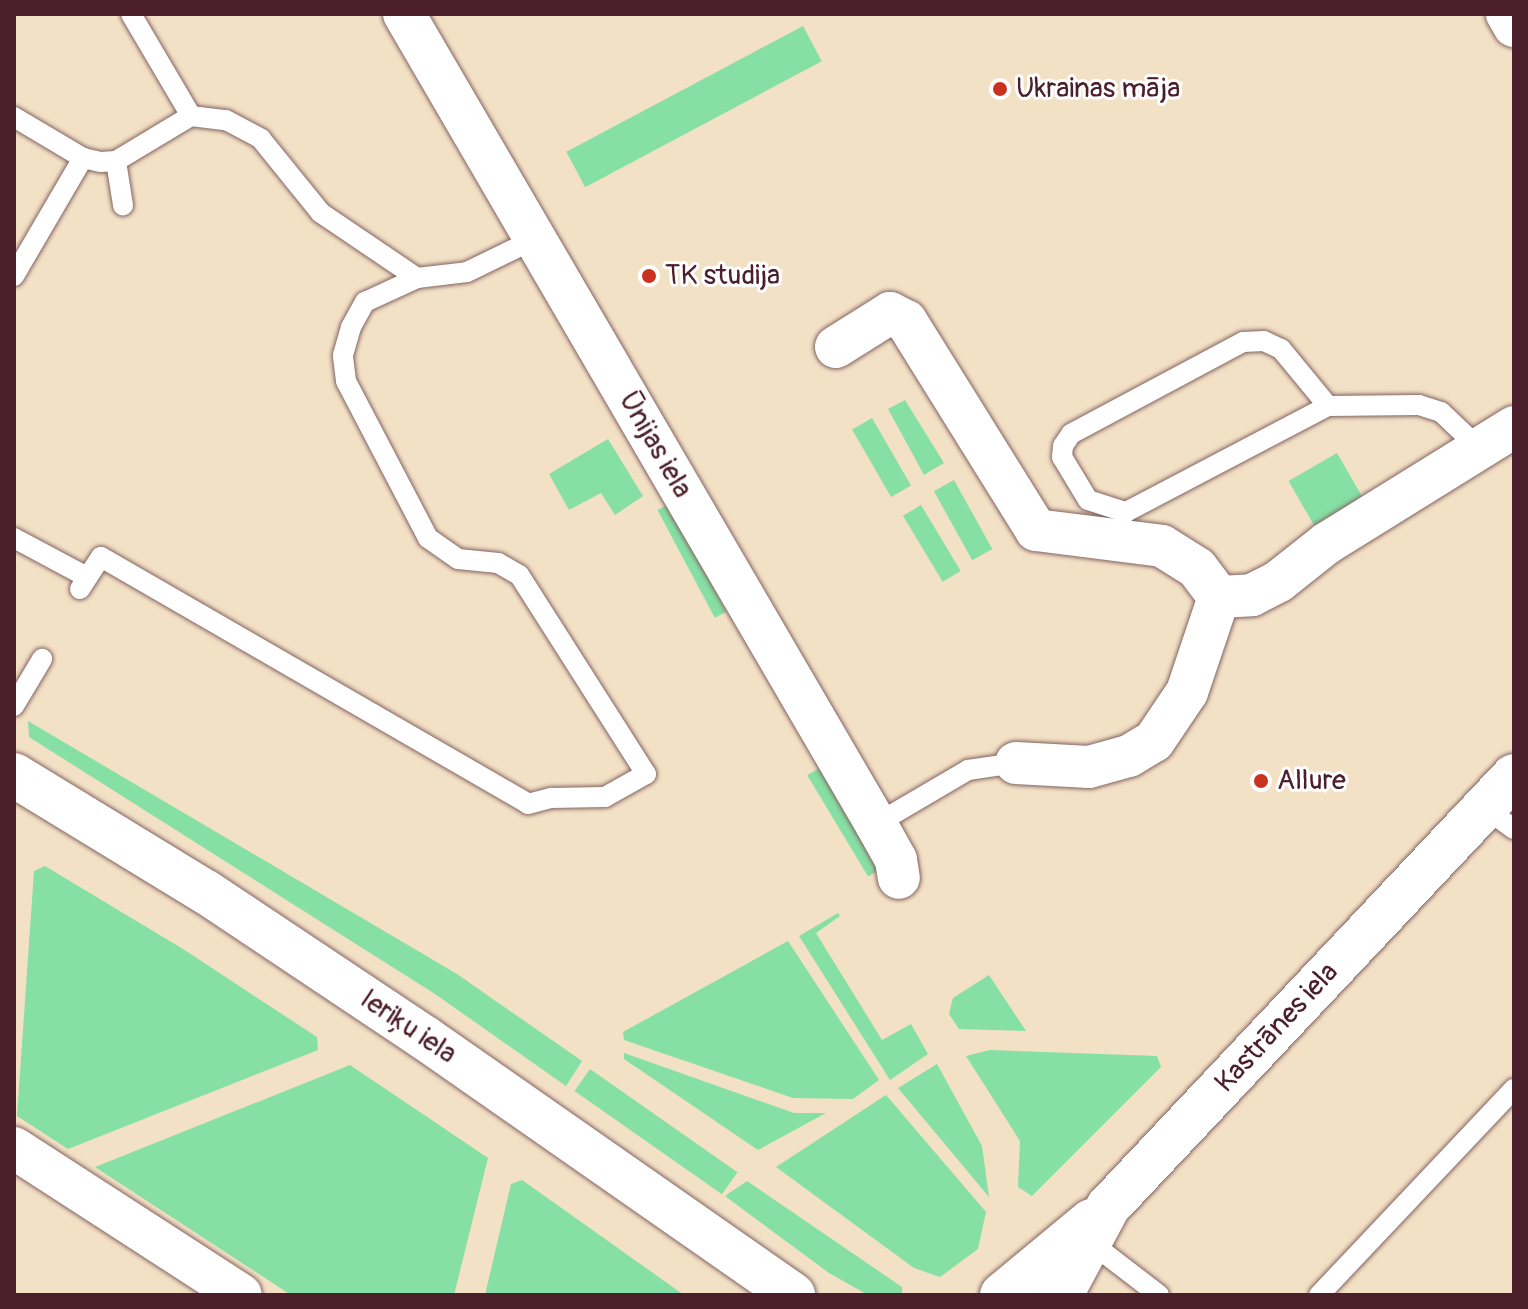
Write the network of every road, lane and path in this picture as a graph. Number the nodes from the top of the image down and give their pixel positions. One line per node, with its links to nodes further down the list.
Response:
1 (131, 14): 5 (lane)
2 (404, 14): 10 (street, Ūnijas iela)
3 (1507, 14): 4 (street)
4 (1514, 26)
5 (191, 116): 8 (lane); 12 (lane)
6 (14, 117): 7 (lane)
7 (83, 158): 8 (lane); 11 (lane)
8 (116, 161): 9 (lane)
9 (123, 205)
10 (535, 239): 12 (lane); 23 (street, Ūnijas iela)
11 (14, 276)
12 (417, 278): 16 (lane)
13 (836, 347): 17 (street)
14 (1328, 406): 14 (lane); 15 (lane)
15 (1497, 438): 17 (street)
16 (14, 538)
17 (1219, 597): 20 (street)
18 (42, 659): 19 (lane)
19 (14, 706)
20 (1016, 763): 23 (lane)
21 (14, 775): 29 (main road, Ieriķu iela)
22 (1504, 804): 27 (main road, Kastrānes iela)
23 (876, 824): 24 (street, Ūnijas iela)
24 (899, 878)
25 (1514, 1089): 33 (lane)
26 (14, 1148): 28 (street)
27 (1099, 1225): 30 (main road); 31 (main road, Kastrānes iela); 32 (lane)
28 (241, 1295)
29 (793, 1295)
30 (1002, 1295)
31 (1061, 1295)
32 (1159, 1295)
33 (1319, 1295)

